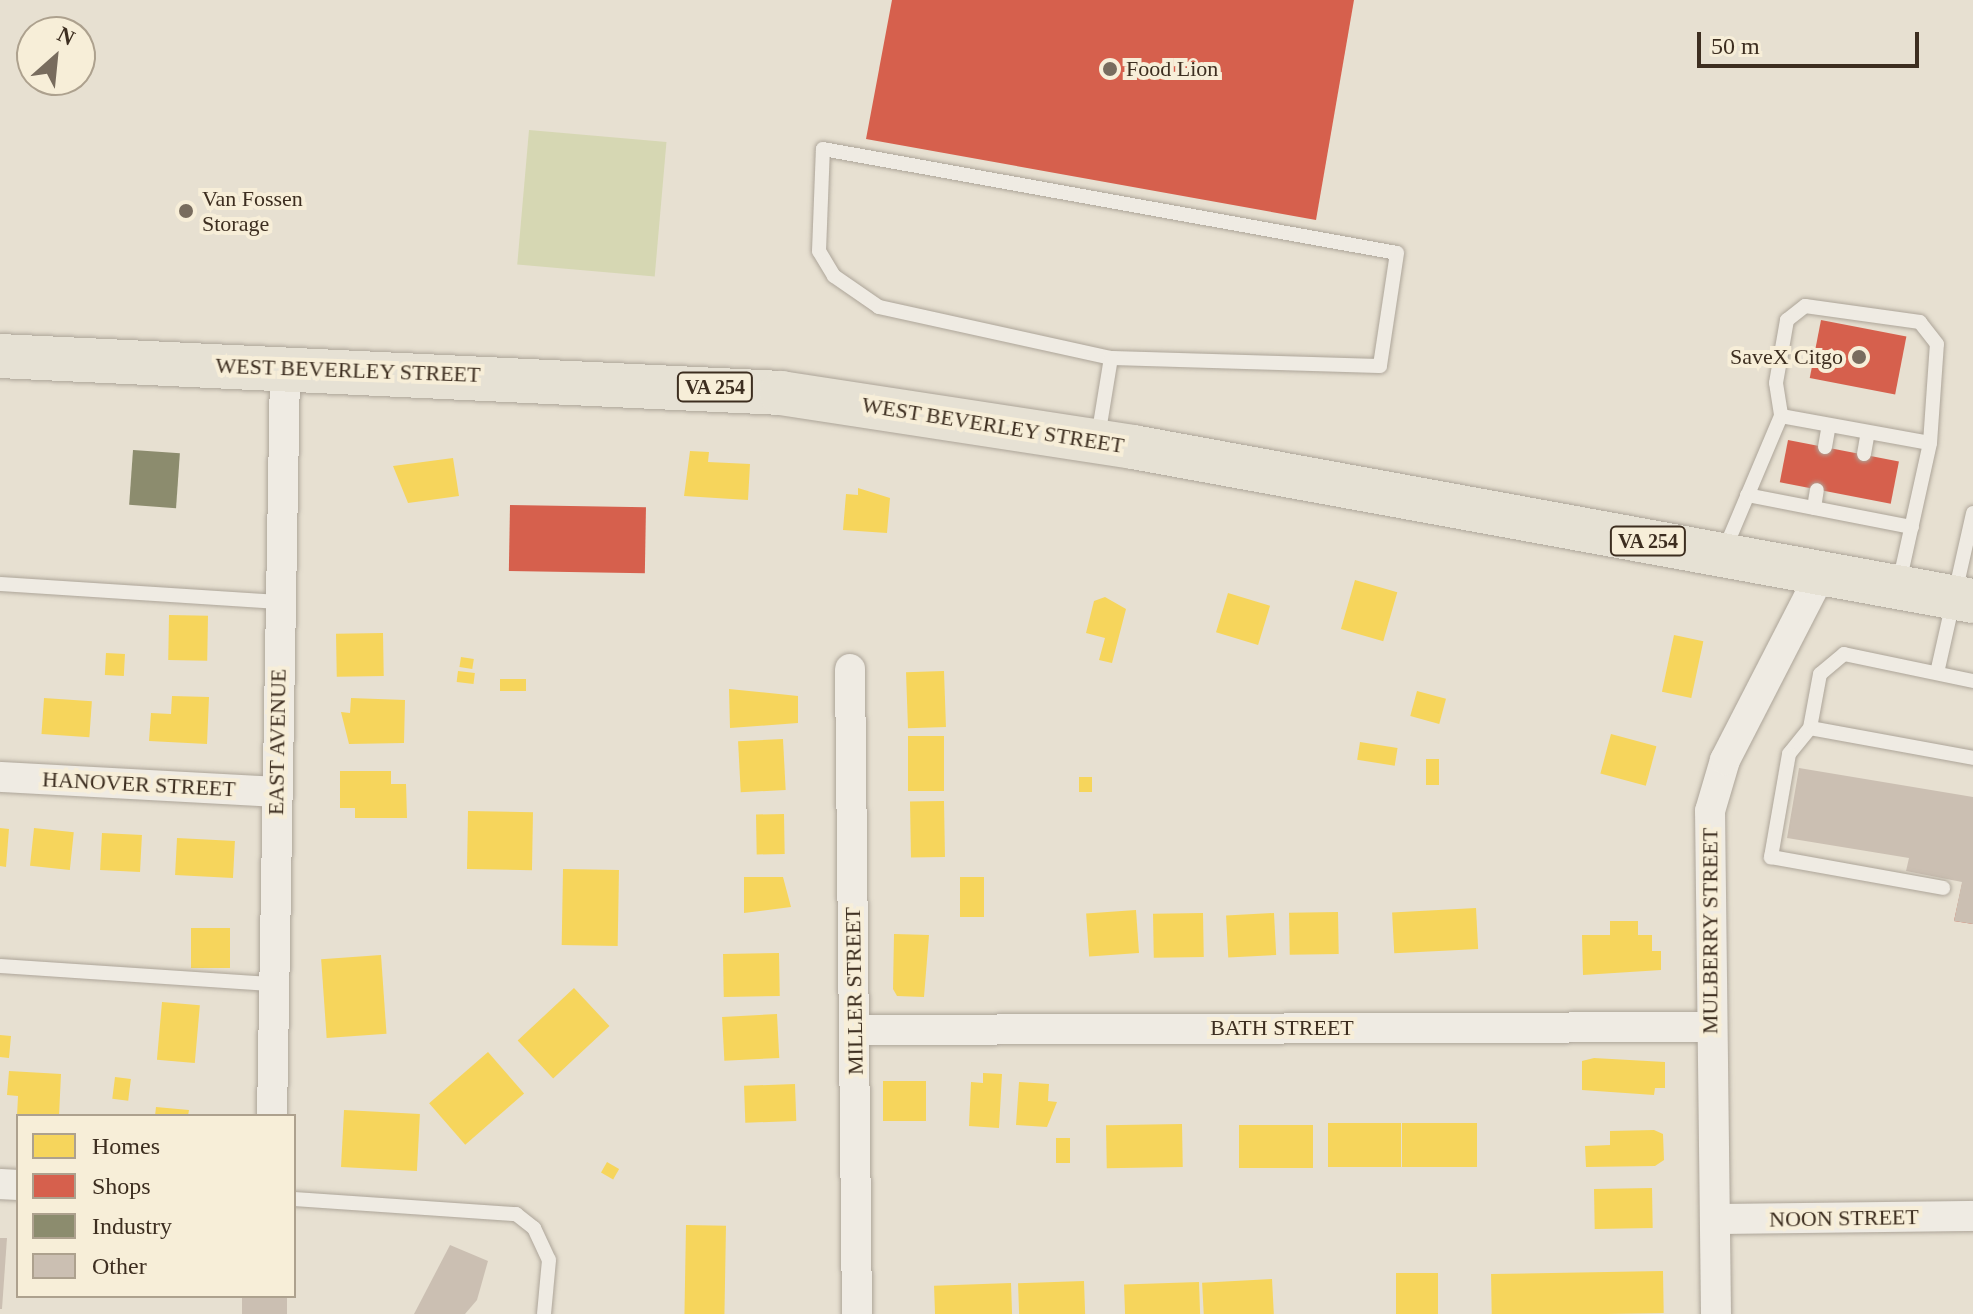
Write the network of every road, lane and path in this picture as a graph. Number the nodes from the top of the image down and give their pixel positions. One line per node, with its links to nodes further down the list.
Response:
1 (0, 356): 3 (main road, WEST BEVERLEY STREET / VA 254)
2 (1111, 358): 2 (lane); 7 (lane)
3 (285, 368): 7 (main road, WEST BEVERLEY STREET / VA 254); 23 (street, EAST AVENUE)
4 (1781, 416): 5 (lane); 8 (lane); 12 (lane)
5 (1829, 425): 6 (lane); 9 (lane)
6 (1868, 432): 8 (lane); 10 (lane)
7 (1097, 440): 18 (main road, WEST BEVERLEY STREET / VA 254)
8 (1930, 443): 17 (lane)
9 (1825, 447)
10 (1864, 454)
11 (1817, 490): 14 (lane)
12 (1747, 495): 14 (lane); 18 (lane)
13 (1856, 498): 16 (lane)
14 (1814, 508): 16 (lane)
15 (1973, 513): 22 (lane)
16 (1853, 515): 17 (lane)
17 (1912, 527): 21 (lane)
18 (1722, 555): 19 (main road, WEST BEVERLEY STREET / VA 254)
19 (1821, 573): 21 (main road, WEST BEVERLEY STREET / VA 254); 34 (street, MULBERRY STREET)
20 (0, 584): 23 (lane)
21 (1898, 587): 22 (main road, WEST BEVERLEY STREET / VA 254)
22 (1962, 599): 25 (lane)
23 (279, 602): 30 (street, EAST AVENUE)
24 (850, 669): 35 (street, MILLER STREET)
25 (1937, 673): 26 (lane); 27 (lane)
26 (1973, 681)
27 (1810, 728): 28 (lane); 31 (lane)
28 (1973, 758)
29 (0, 777): 30 (street, HANOVER STREET)
30 (277, 792): 33 (street, EAST AVENUE)
31 (1943, 888)
32 (0, 966): 33 (lane)
33 (274, 984): 36 (street, EAST AVENUE)
34 (1710, 1027): 35 (street, BATH STREET); 39 (street, MULBERRY STREET)
35 (855, 1030): 41 (street, MILLER STREET)
36 (272, 1114)
37 (296, 1199): 40 (lane)
38 (1973, 1216): 39 (street, NOON STREET)
39 (1715, 1219): 42 (street, MULBERRY STREET)
40 (544, 1314)
41 (857, 1314)
42 (1716, 1314)

